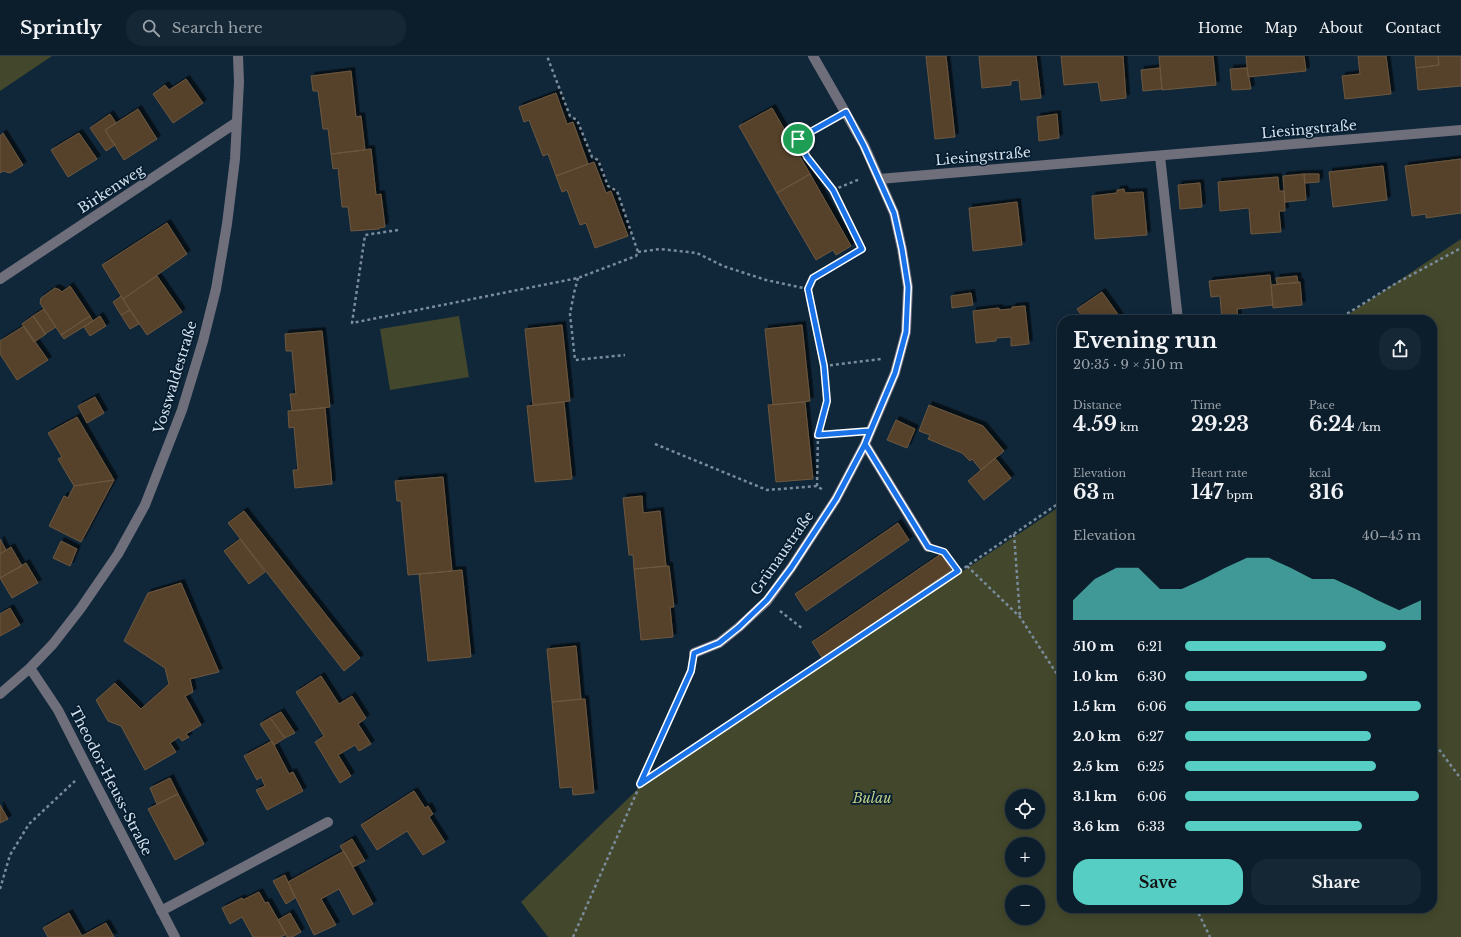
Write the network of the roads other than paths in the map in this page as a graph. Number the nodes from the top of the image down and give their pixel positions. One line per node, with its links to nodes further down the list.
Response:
1 (238, 56): 3 (street, Vosswaldestraße)
2 (813, 56): 6 (street, Grünaustraße)
3 (237, 122): 7 (street, Birkenweg); 12 (street, Vosswaldestraße)
4 (1461, 130): 5 (street, Liesingstraße)
5 (1160, 156): 6 (street, Liesingstraße); 8 (street)
6 (878, 176): 9 (street, Grünaustraße)
7 (0, 279)
8 (1177, 315)
9 (865, 444): 10 (street); 11 (street, Grünaustraße)
10 (928, 547)
11 (694, 653)
12 (30, 668): 13 (street, Vosswaldestraße); 15 (street, Theodor-Heuss-Straße)
13 (0, 694)
14 (328, 822): 15 (street)
15 (161, 911): 16 (street, Theodor-Heuss-Straße)
16 (175, 937)

